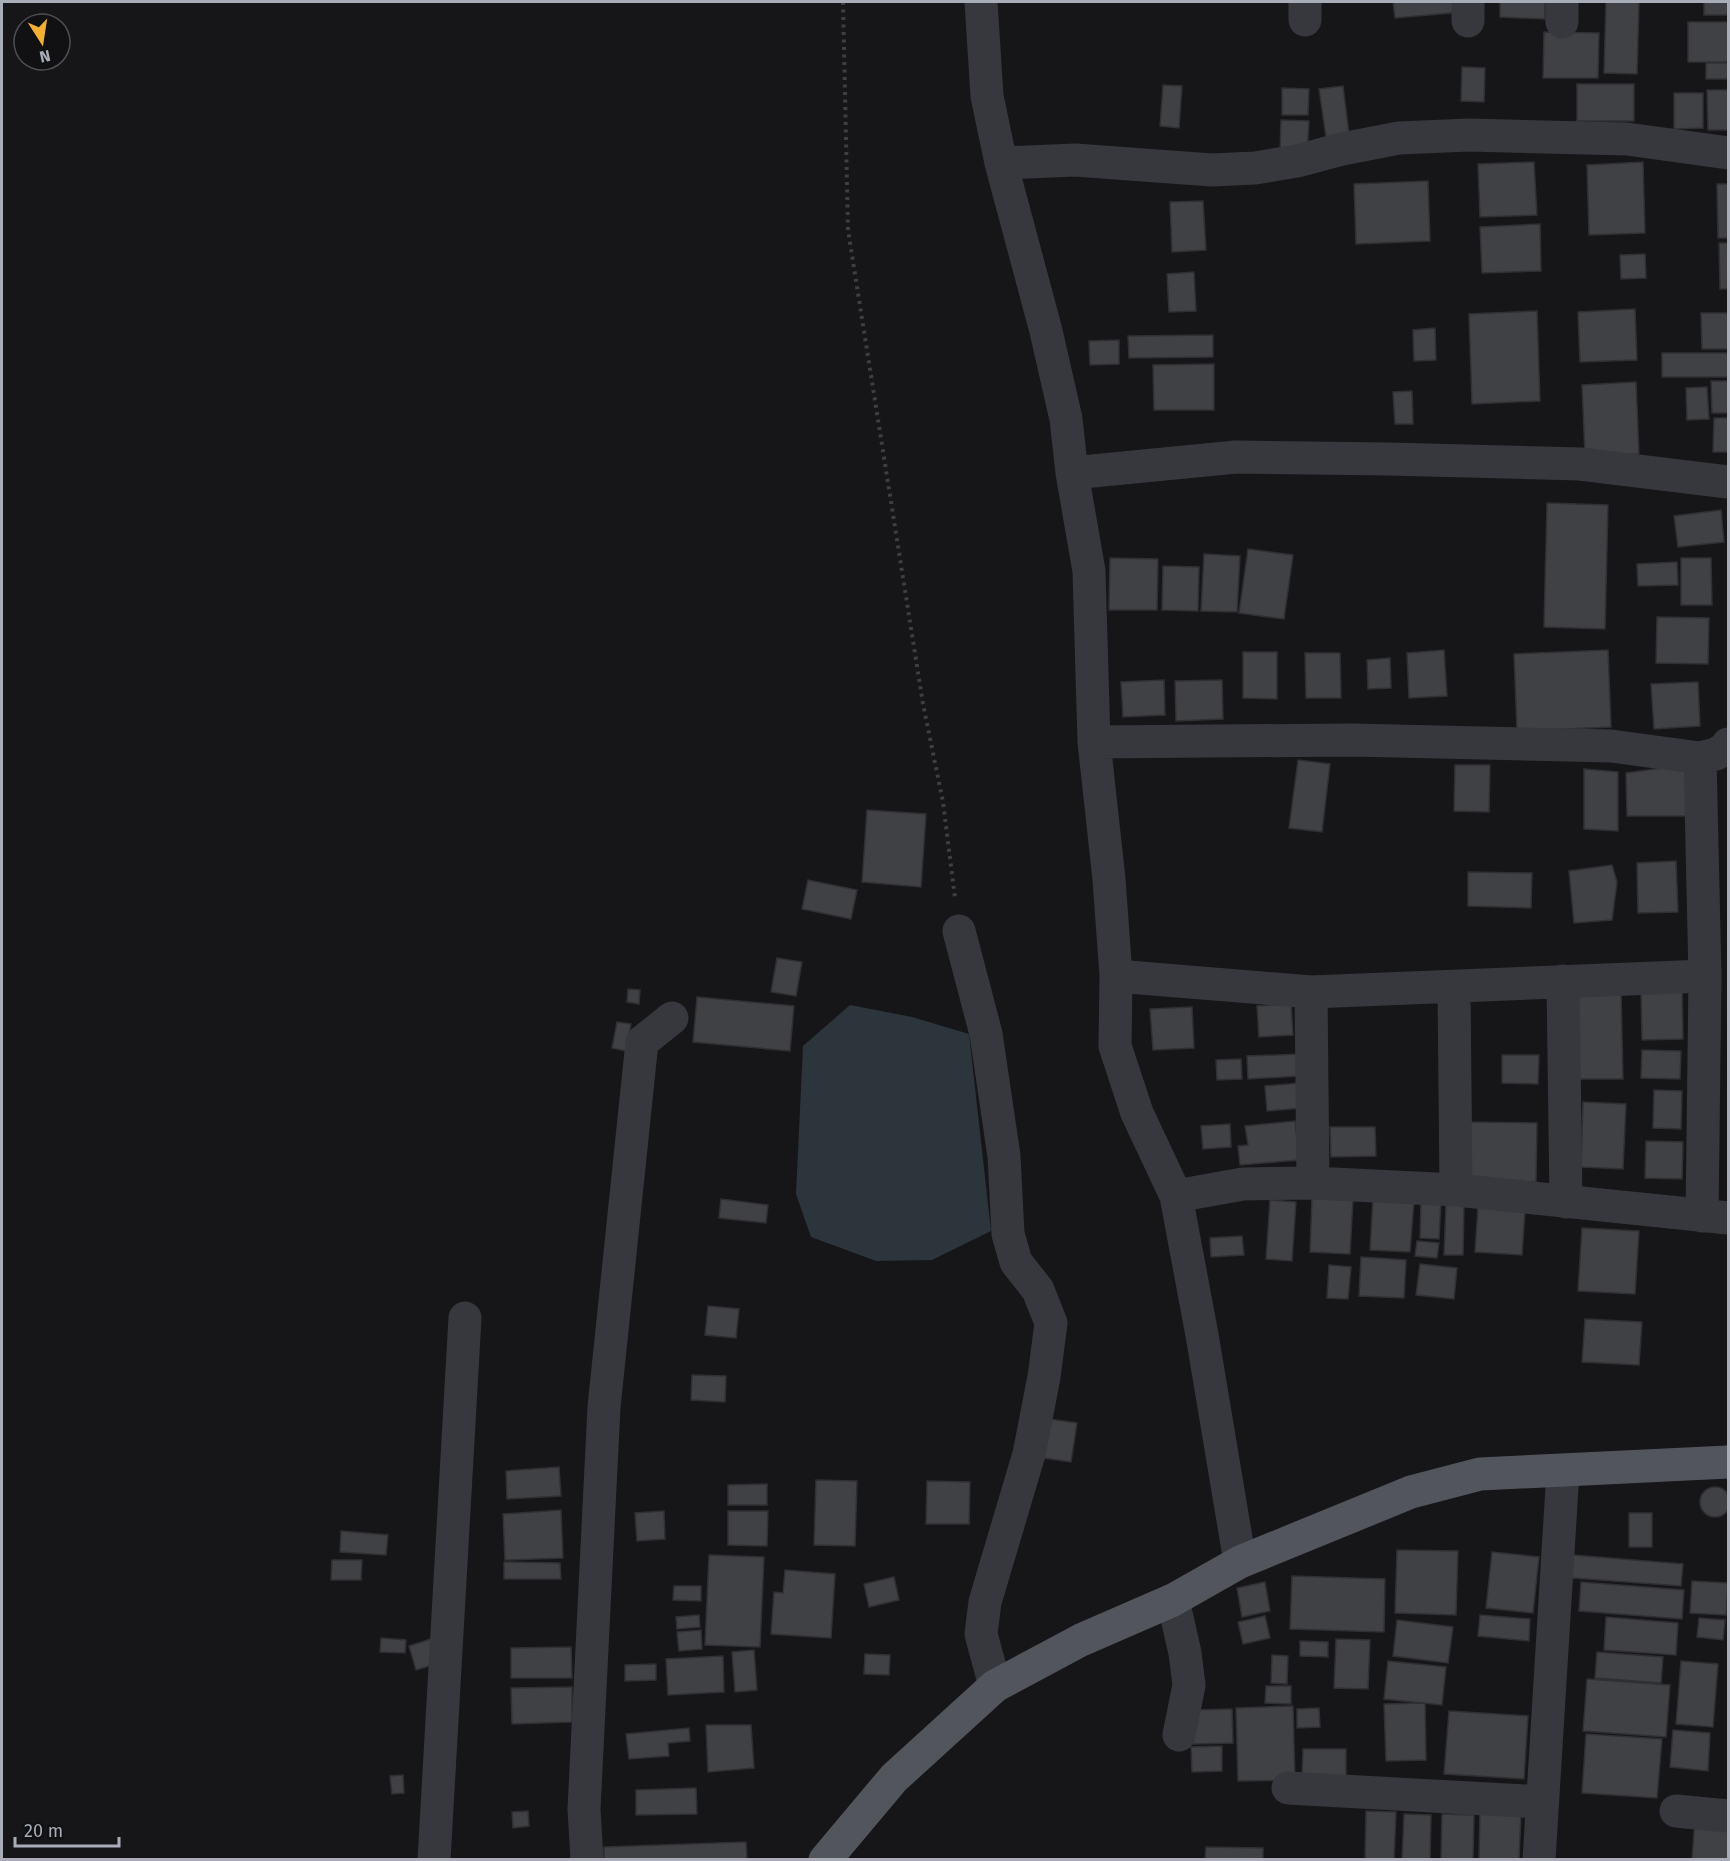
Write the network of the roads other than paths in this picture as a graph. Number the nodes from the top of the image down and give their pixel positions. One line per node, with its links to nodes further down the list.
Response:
1 (981, 2): 3 (street)
2 (1728, 153): 3 (street)
3 (1001, 163): 4 (street)
4 (1072, 473): 5 (street); 6 (street)
5 (1728, 482)
6 (1094, 742): 7 (street); 10 (street)
7 (1714, 751): 8 (street)
8 (1716, 929): 11 (street)
9 (959, 931): 26 (street)
10 (1116, 976): 14 (street); 18 (street)
11 (1705, 976): 12 (street); 20 (street)
12 (1563, 981): 13 (street); 19 (street)
13 (1454, 987): 14 (street); 17 (street)
14 (1311, 992): 16 (street)
15 (672, 1017): 33 (street)
16 (1312, 1184): 17 (street); 18 (street)
17 (1456, 1190): 19 (street)
18 (1176, 1196): 24 (street)
19 (1566, 1202): 20 (street)
20 (1715, 1217)
21 (465, 1318): 32 (street)
22 (1728, 1462): 23 (main road)
23 (1563, 1471): 24 (main road); 29 (street)
24 (1239, 1562): 25 (main road)
25 (1173, 1600): 26 (main road); 27 (street)
26 (995, 1686): 34 (main road)
27 (1179, 1735)
28 (1288, 1788): 29 (street)
29 (1542, 1802): 35 (street)
30 (1676, 1811): 31 (street)
31 (1728, 1816)
32 (434, 1860)
33 (587, 1860)
34 (825, 1860)
35 (1539, 1860)

